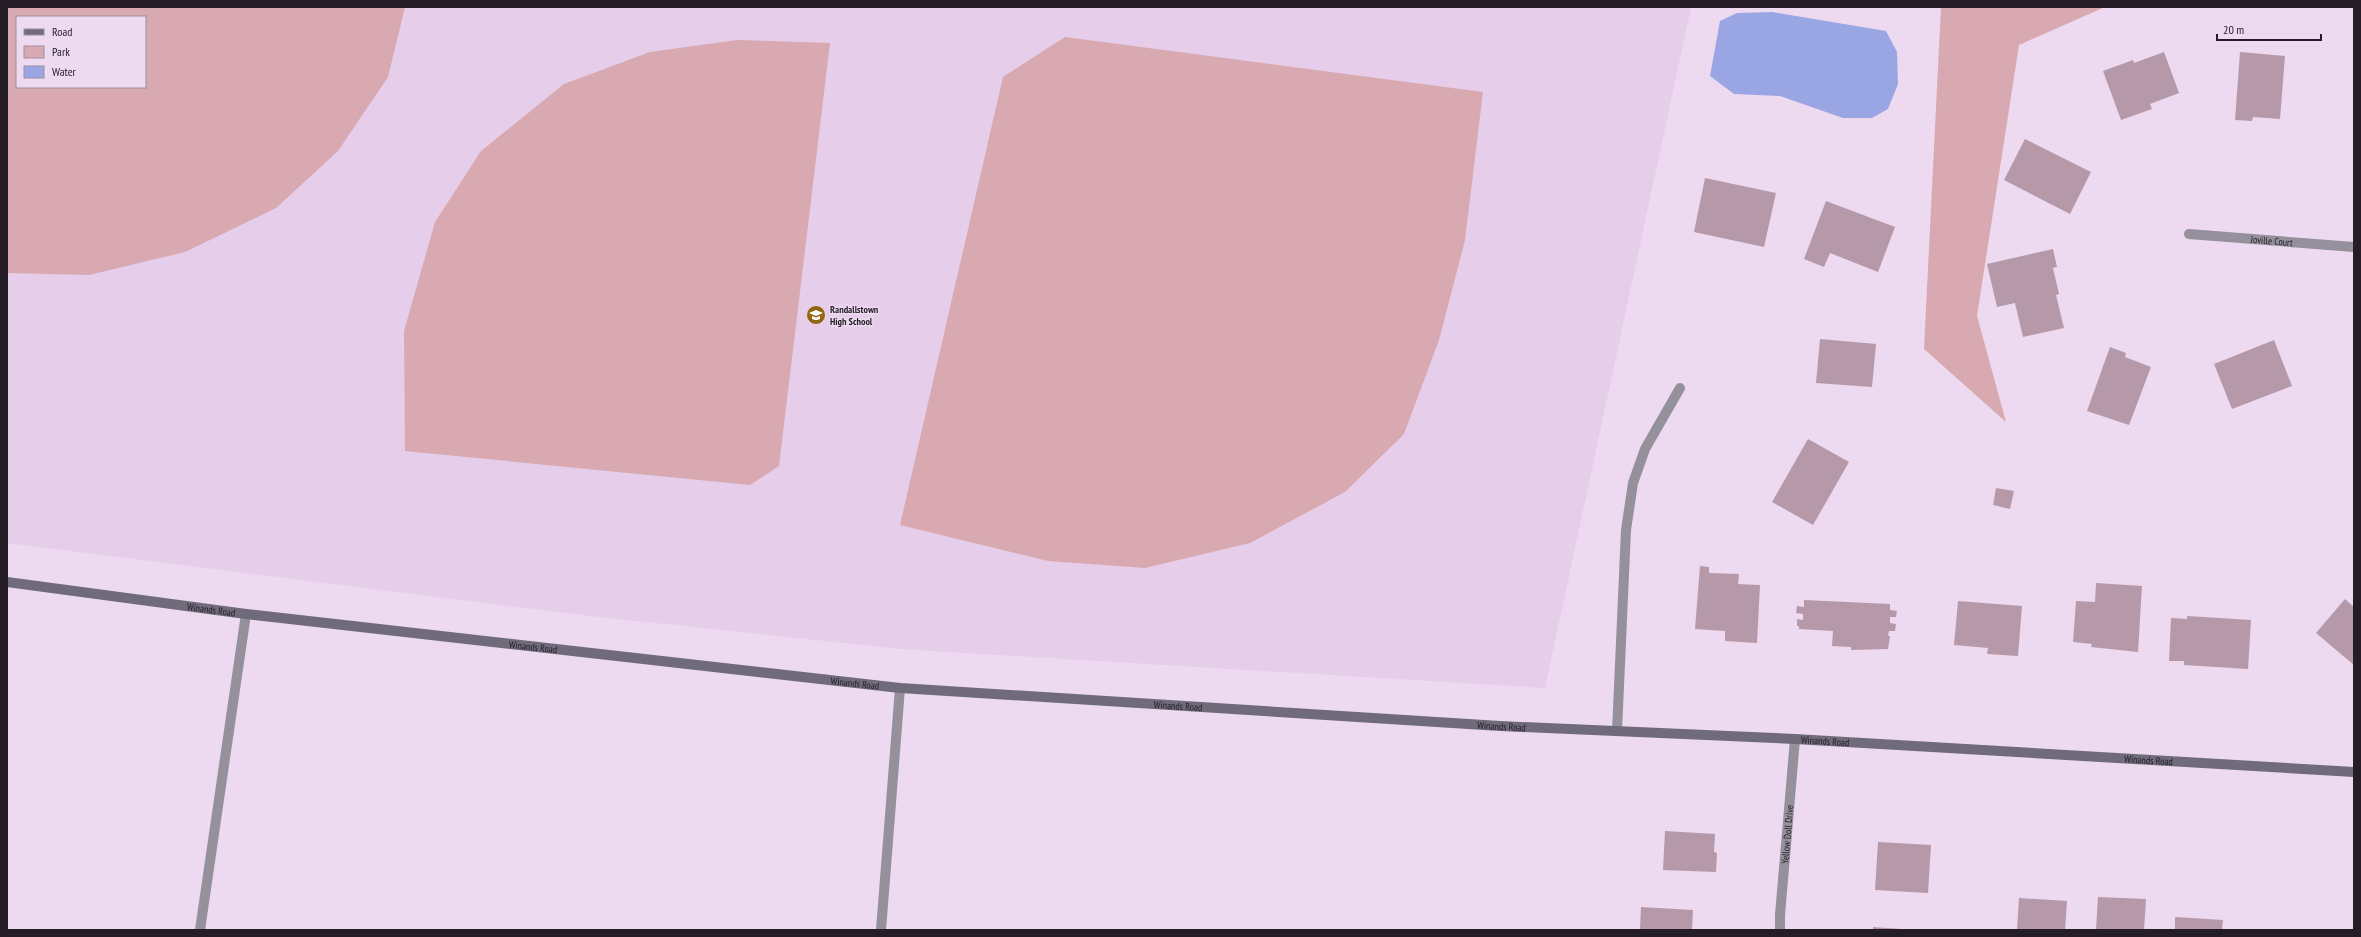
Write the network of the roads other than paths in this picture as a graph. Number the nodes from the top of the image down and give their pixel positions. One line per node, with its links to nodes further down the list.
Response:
1 (2189, 234): 2 (street, Joville Court)
2 (2354, 247)
3 (1680, 388): 7 (street)
4 (7, 582): 5 (street, Winands Road)
5 (246, 614): 6 (street, Winands Road); 10 (street)
6 (900, 688): 7 (street, Winands Road); 11 (street)
7 (1617, 731): 8 (street, Winands Road)
8 (1796, 739): 9 (street, Winands Road); 12 (street, Yellow Doll Drive)
9 (2354, 772)
10 (200, 930)
11 (881, 930)
12 (1780, 930)

